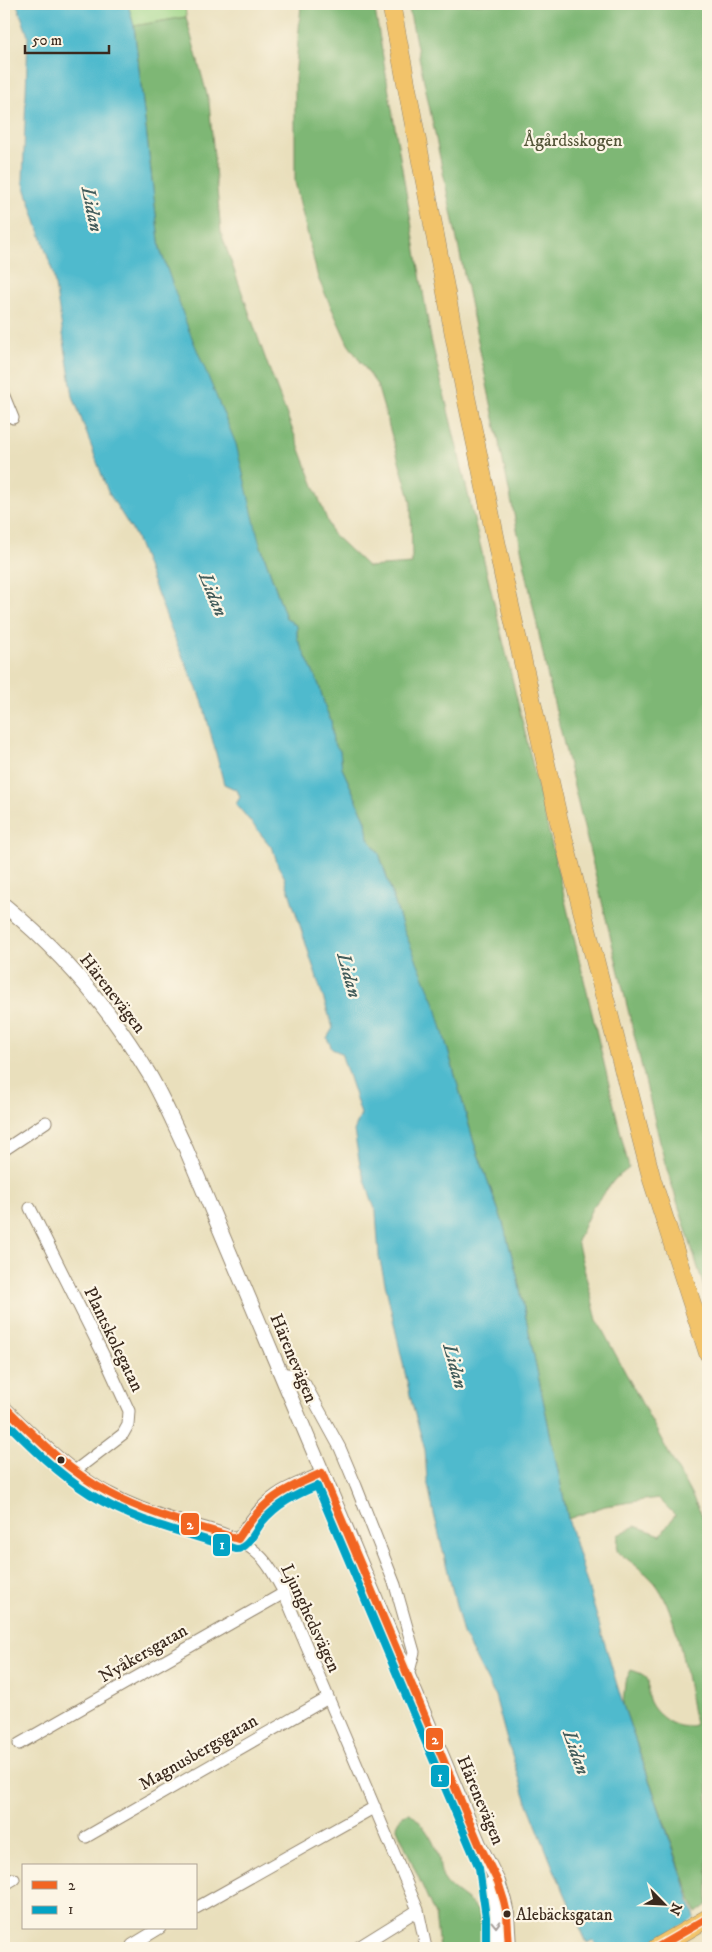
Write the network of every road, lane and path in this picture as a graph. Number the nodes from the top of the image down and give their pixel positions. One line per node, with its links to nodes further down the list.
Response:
1 (391, 4): 8 (main road)
2 (4, 396): 3 (street)
3 (13, 418)
4 (4, 905): 9 (street, Härenevägen)
5 (46, 1122): 6 (street)
6 (4, 1150)
7 (30, 1208): 13 (street, Plantskolegatan)
8 (708, 1353)
9 (280, 1373): 14 (street, Härenevägen); 17 (street)
10 (4, 1406): 11 (street, Ljunghedsvägen)
11 (15, 1417): 12 (street); 13 (street, Ljunghedsvägen)
12 (4, 1426)
13 (76, 1470): 15 (street, Ljunghedsvägen)
14 (322, 1473): 15 (street); 17 (street, Härenevägen)
15 (238, 1539): 16 (street, Ljunghedsvägen)
16 (284, 1593): 18 (street, Ljunghedsvägen); 19 (street, Nyåkersgatan)
17 (408, 1676): 22 (street, Härenevägen)
18 (328, 1698): 20 (street, Ljunghedsvägen); 21 (street, Magnusbergsgatan)
19 (19, 1744)
20 (375, 1807): 25 (street); 26 (street, Ljunghedsvägen)
21 (86, 1837)
22 (489, 1865): 33 (street, Härenevägen, one-way to 33); 34 (street, Härenevägen)
23 (14, 1879): 24 (street)
24 (4, 1885)
25 (198, 1907)
26 (418, 1910): 31 (street); 32 (street, Ljunghedsvägen)
27 (708, 1918): 35 (main road)
28 (156, 1930): 30 (street)
29 (708, 1932): 36 (main road)
30 (132, 1944)
31 (357, 1948)
32 (426, 1948)
33 (496, 1948)
34 (509, 1948)
35 (656, 1948)
36 (680, 1948)

